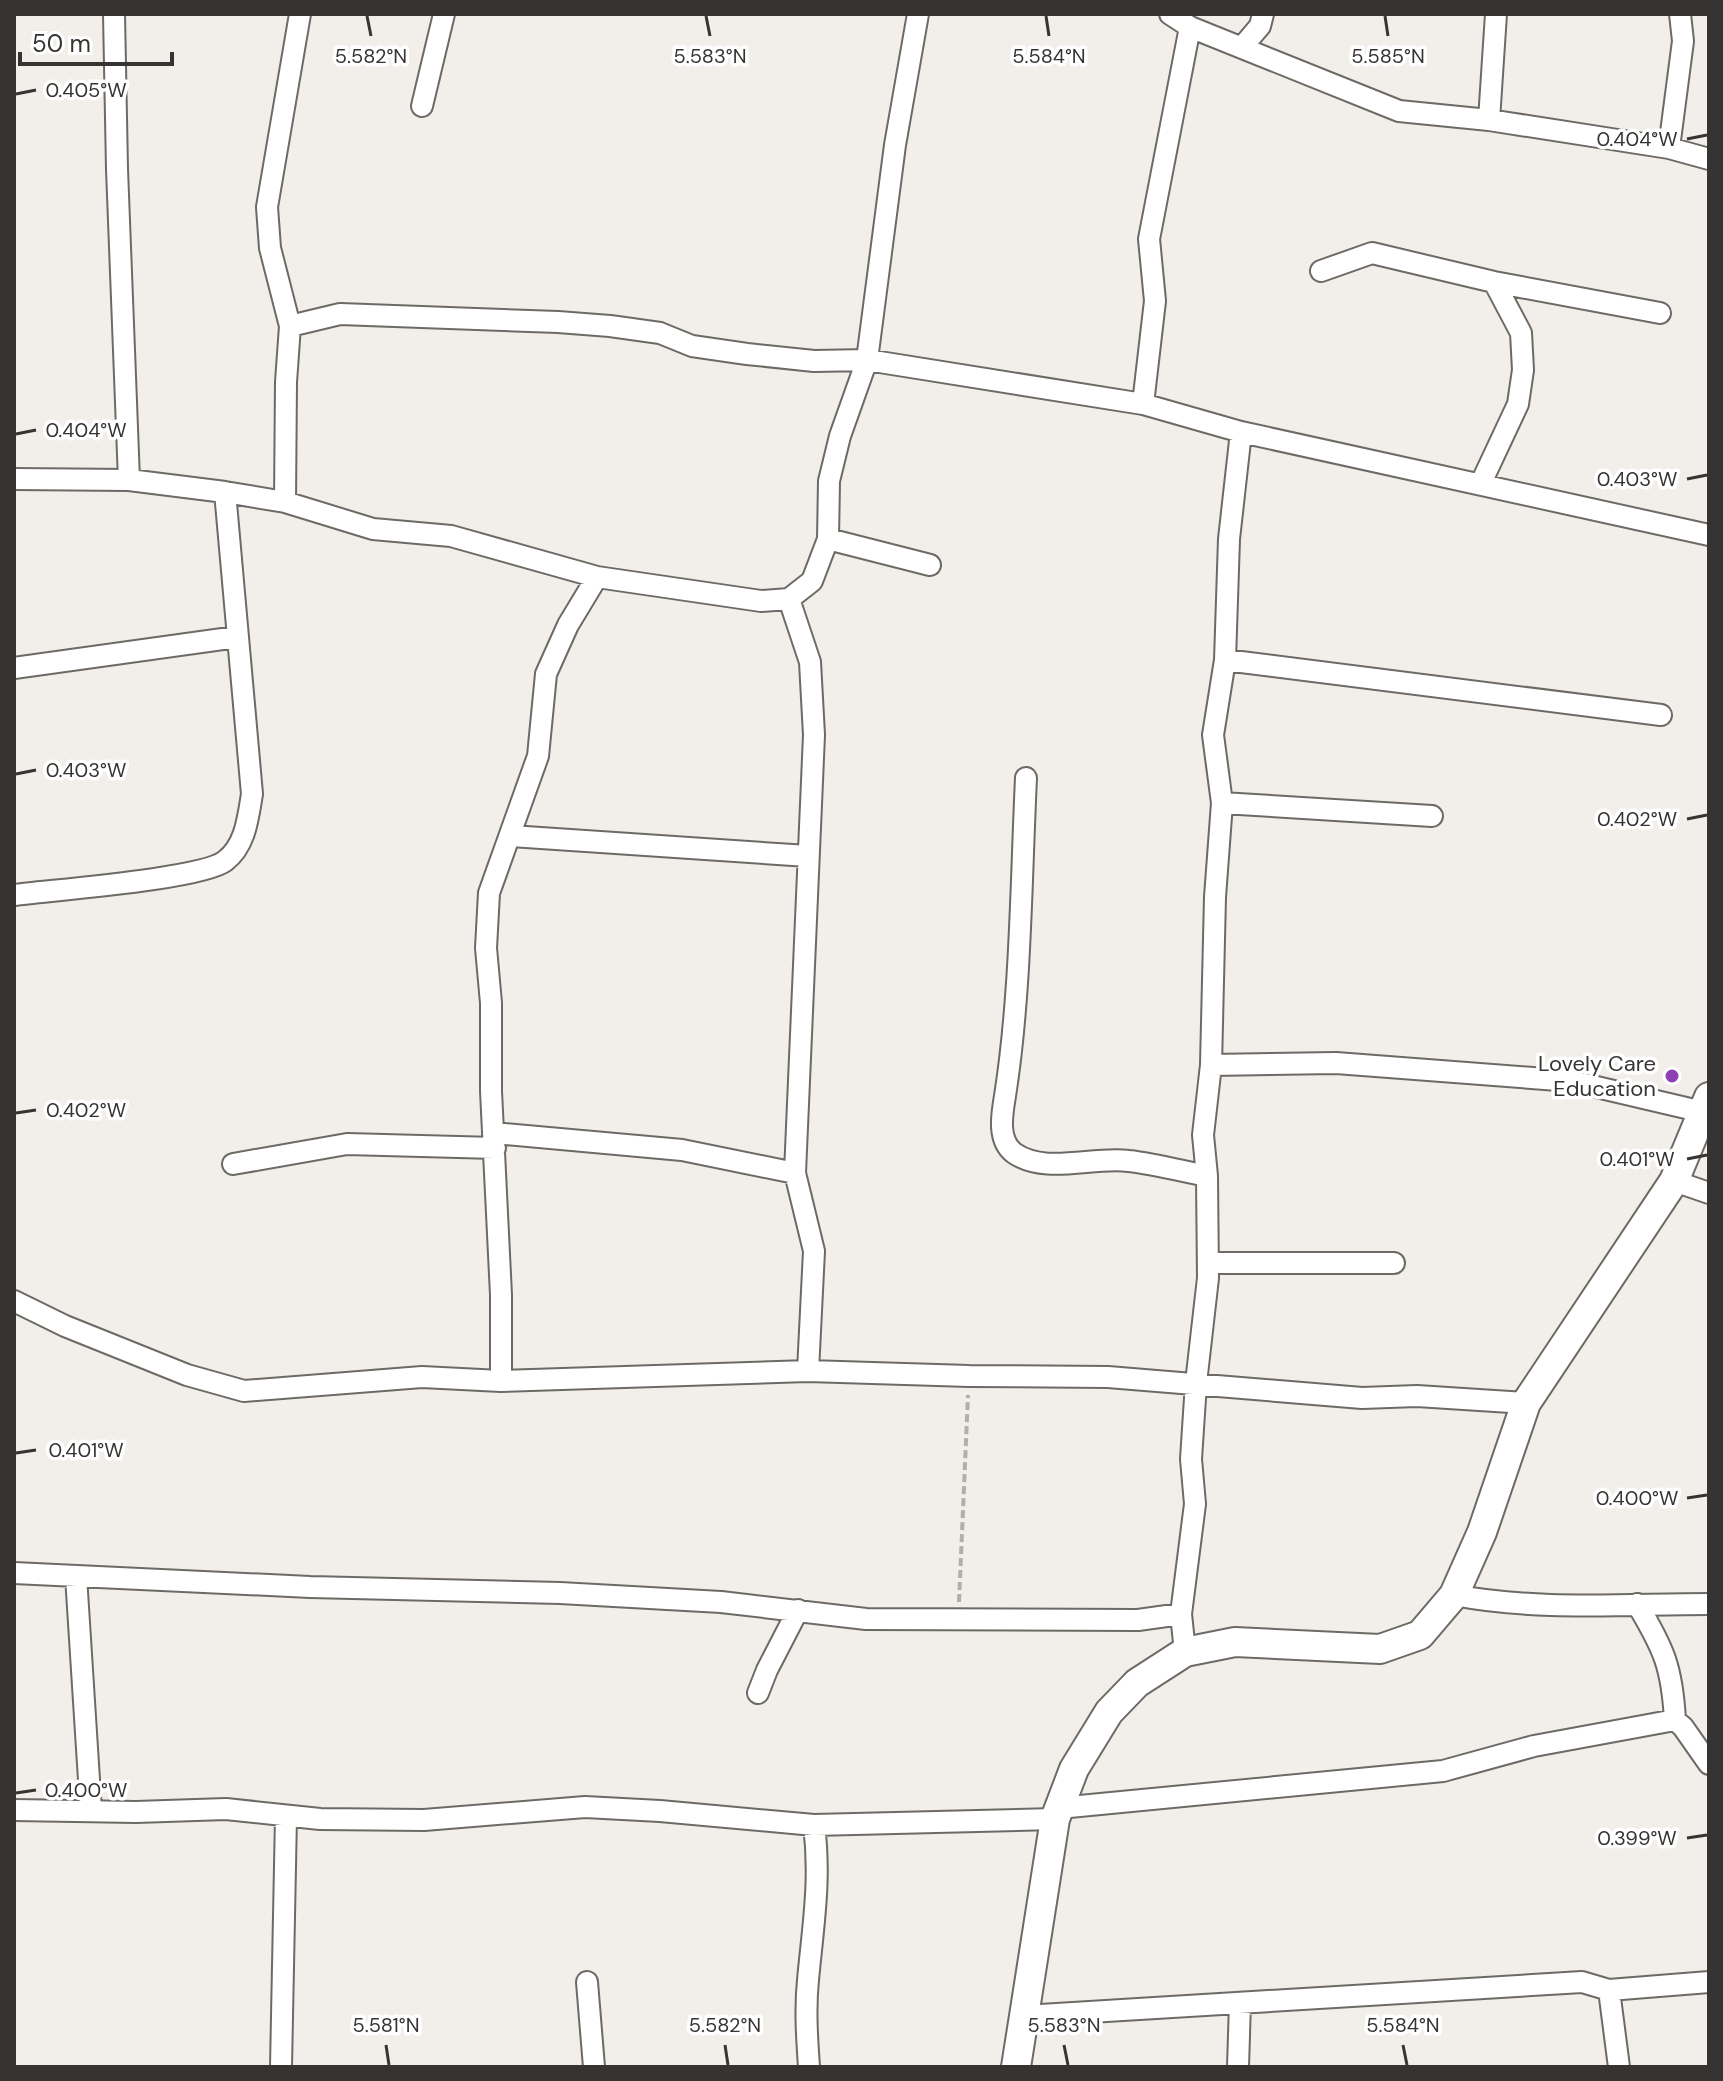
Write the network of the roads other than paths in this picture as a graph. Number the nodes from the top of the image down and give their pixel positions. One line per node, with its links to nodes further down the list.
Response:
1 (114, 14): 23 (street)
2 (300, 14): 18 (street)
3 (444, 14): 11 (street)
4 (918, 14): 19 (street)
5 (1170, 14): 9 (street)
6 (1263, 14): 10 (street)
7 (1496, 14): 12 (street)
8 (1680, 14): 13 (street)
9 (1190, 27): 10 (street); 20 (street)
10 (1243, 46): 12 (street)
11 (422, 106)
12 (1489, 120): 13 (street)
13 (1669, 148): 14 (street)
14 (1709, 159)
15 (1321, 271): 16 (street)
16 (1494, 282): 17 (street); 24 (street)
17 (1660, 313)
18 (290, 326): 19 (street); 26 (street)
19 (867, 360): 20 (street); 28 (street)
20 (1143, 404): 21 (street)
21 (1241, 432): 24 (street); 33 (street)
22 (14, 479): 23 (street)
23 (129, 480): 25 (street)
24 (1481, 483): 27 (street)
25 (225, 492): 26 (street); 32 (street)
26 (285, 502): 30 (street)
27 (1709, 535)
28 (828, 539): 29 (street); 31 (street)
29 (930, 565)
30 (597, 577): 31 (street); 39 (street)
31 (789, 599): 40 (street)
32 (237, 637): 34 (street); 41 (street)
33 (1225, 660): 35 (street); 37 (street)
34 (14, 668)
35 (1661, 715)
36 (1026, 778): 47 (street)
37 (1222, 803): 38 (street); 42 (street)
38 (1432, 816)
39 (511, 836): 40 (street); 44 (street)
40 (808, 856): 46 (street)
41 (14, 895)
42 (1211, 1065): 43 (street); 47 (street)
43 (1706, 1105): 48 (street)
44 (494, 1140): 45 (street); 46 (street); 54 (street)
45 (233, 1164)
46 (795, 1173): 53 (street)
47 (1207, 1176): 50 (street)
48 (1674, 1181): 49 (street); 56 (street)
49 (1709, 1193)
50 (1208, 1263): 51 (street); 55 (street)
51 (1394, 1263)
52 (14, 1301): 54 (street)
53 (808, 1371): 54 (street); 55 (street)
54 (501, 1381)
55 (1196, 1383): 56 (street); 63 (street)
56 (1526, 1403): 59 (street)
57 (14, 1573): 58 (street)
58 (76, 1576): 62 (street); 69 (street)
59 (1454, 1595): 60 (street); 64 (street)
60 (1637, 1604): 61 (street); 66 (street)
61 (1709, 1604)
62 (798, 1610): 63 (street); 65 (street)
63 (1181, 1614): 64 (street)
64 (1185, 1652): 70 (street)
65 (758, 1693)
66 (1675, 1720): 67 (street); 70 (street)
67 (1709, 1764)
68 (14, 1810): 69 (street)
69 (91, 1811): 71 (street)
70 (1057, 1814): 72 (street); 77 (street)
71 (286, 1816): 72 (street); 78 (street)
72 (814, 1825): 80 (street)
73 (587, 1982): 79 (street)
74 (1709, 1982): 75 (street)
75 (1609, 1990): 76 (street); 83 (street)
76 (1240, 2003): 77 (street); 82 (street)
77 (1024, 2016): 81 (street)
78 (281, 2067)
79 (594, 2067)
80 (809, 2067)
81 (1016, 2067)
82 (1238, 2067)
83 (1619, 2067)

